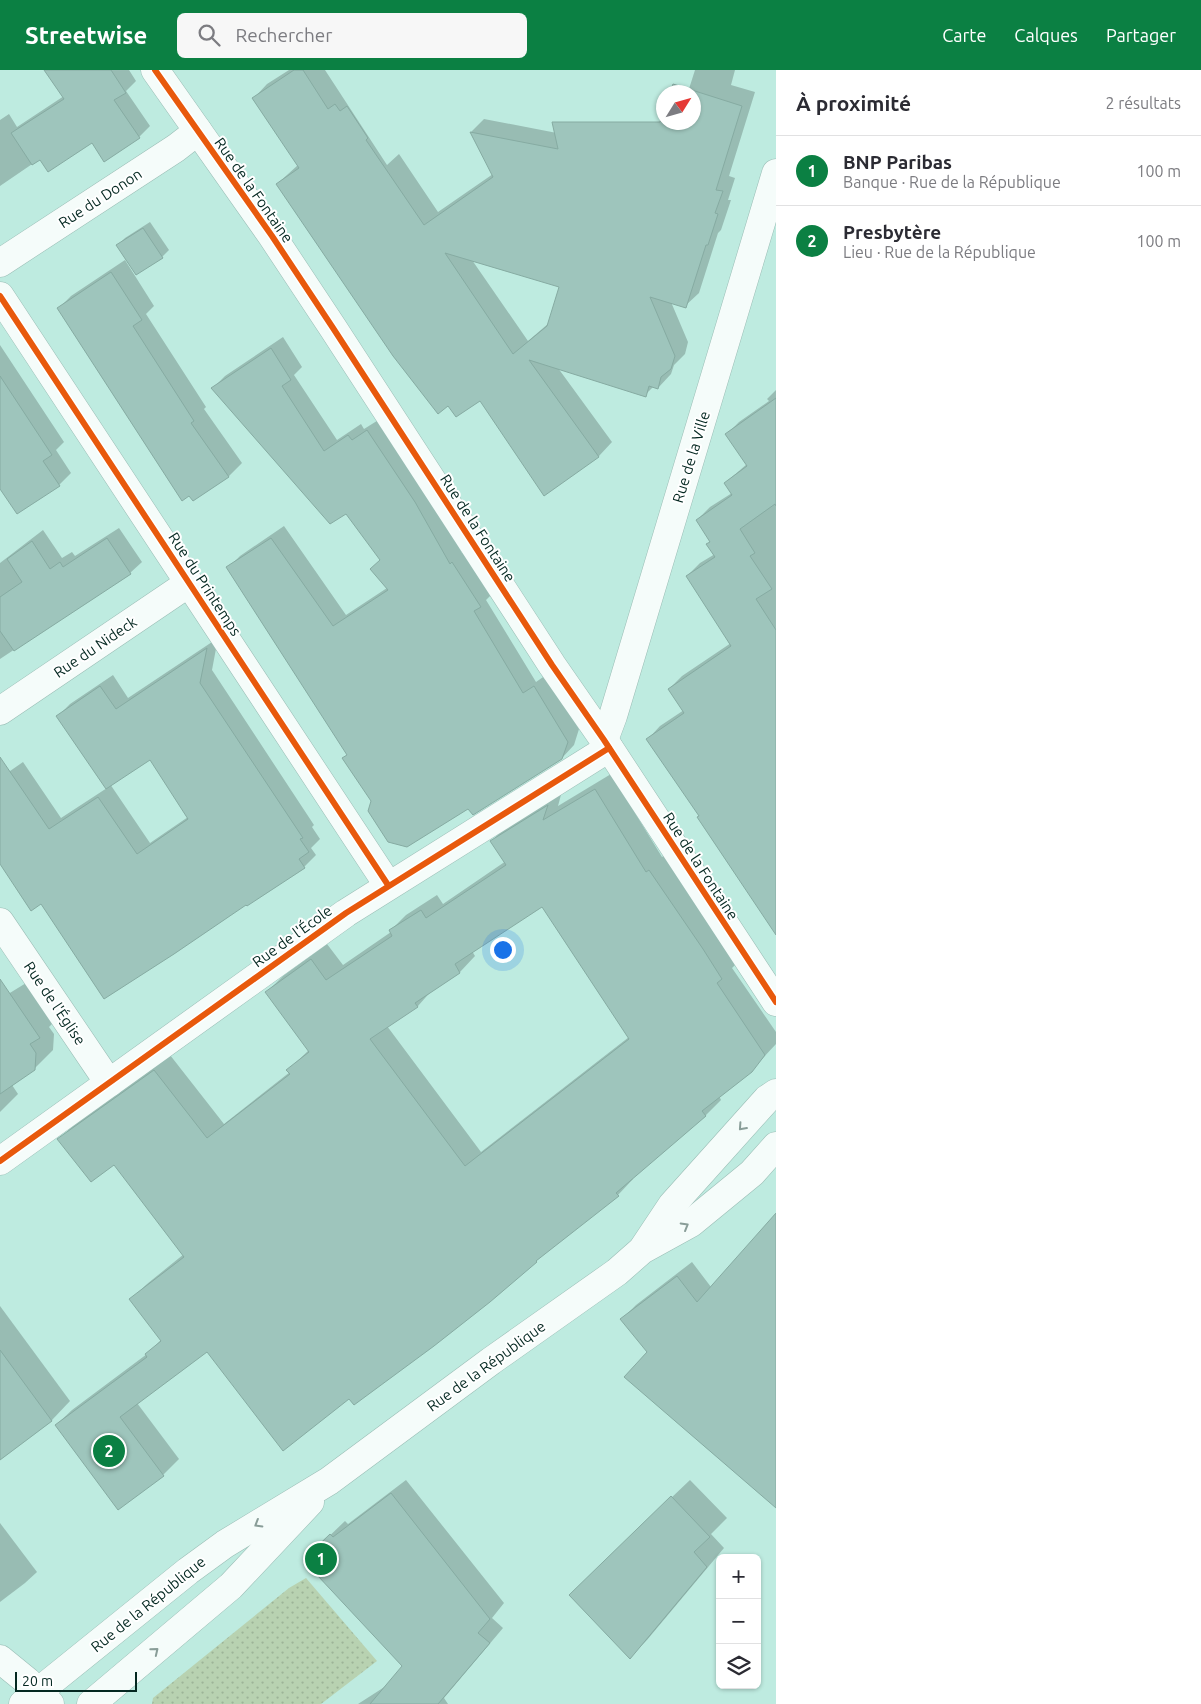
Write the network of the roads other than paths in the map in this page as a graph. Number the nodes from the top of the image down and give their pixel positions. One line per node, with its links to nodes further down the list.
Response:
1 (155, 70): 2 (street, Rue de la Fontaine)
2 (198, 131): 4 (street, Rue du Donon); 8 (street, Rue de la Fontaine)
3 (776, 173): 8 (street, Rue de la Ville)
4 (0, 263)
5 (0, 296): 6 (street, Rue du Printemps)
6 (189, 583): 7 (street, Rue du Nideck); 9 (street, Rue du Printemps)
7 (0, 711)
8 (607, 744): 9 (street, Rue de l'École); 11 (street, Rue de la Fontaine)
9 (388, 885): 12 (street, Rue de l'École)
10 (0, 922): 12 (street, Rue de l'Église)
11 (776, 1002)
12 (109, 1084): 15 (street, Rue de l'École)
13 (776, 1093): 16 (street, Rue de la République, one-way to 16)
14 (776, 1146): 16 (street, Rue de la République, one-way to 14)
15 (0, 1161)
16 (642, 1250): 17 (street, Rue de la République)
17 (329, 1481): 19 (street, Rue de la République, one-way to 19); 20 (street, Rue de la République, one-way to 17)
18 (0, 1659): 19 (street)
19 (37, 1700)
20 (91, 1704)

